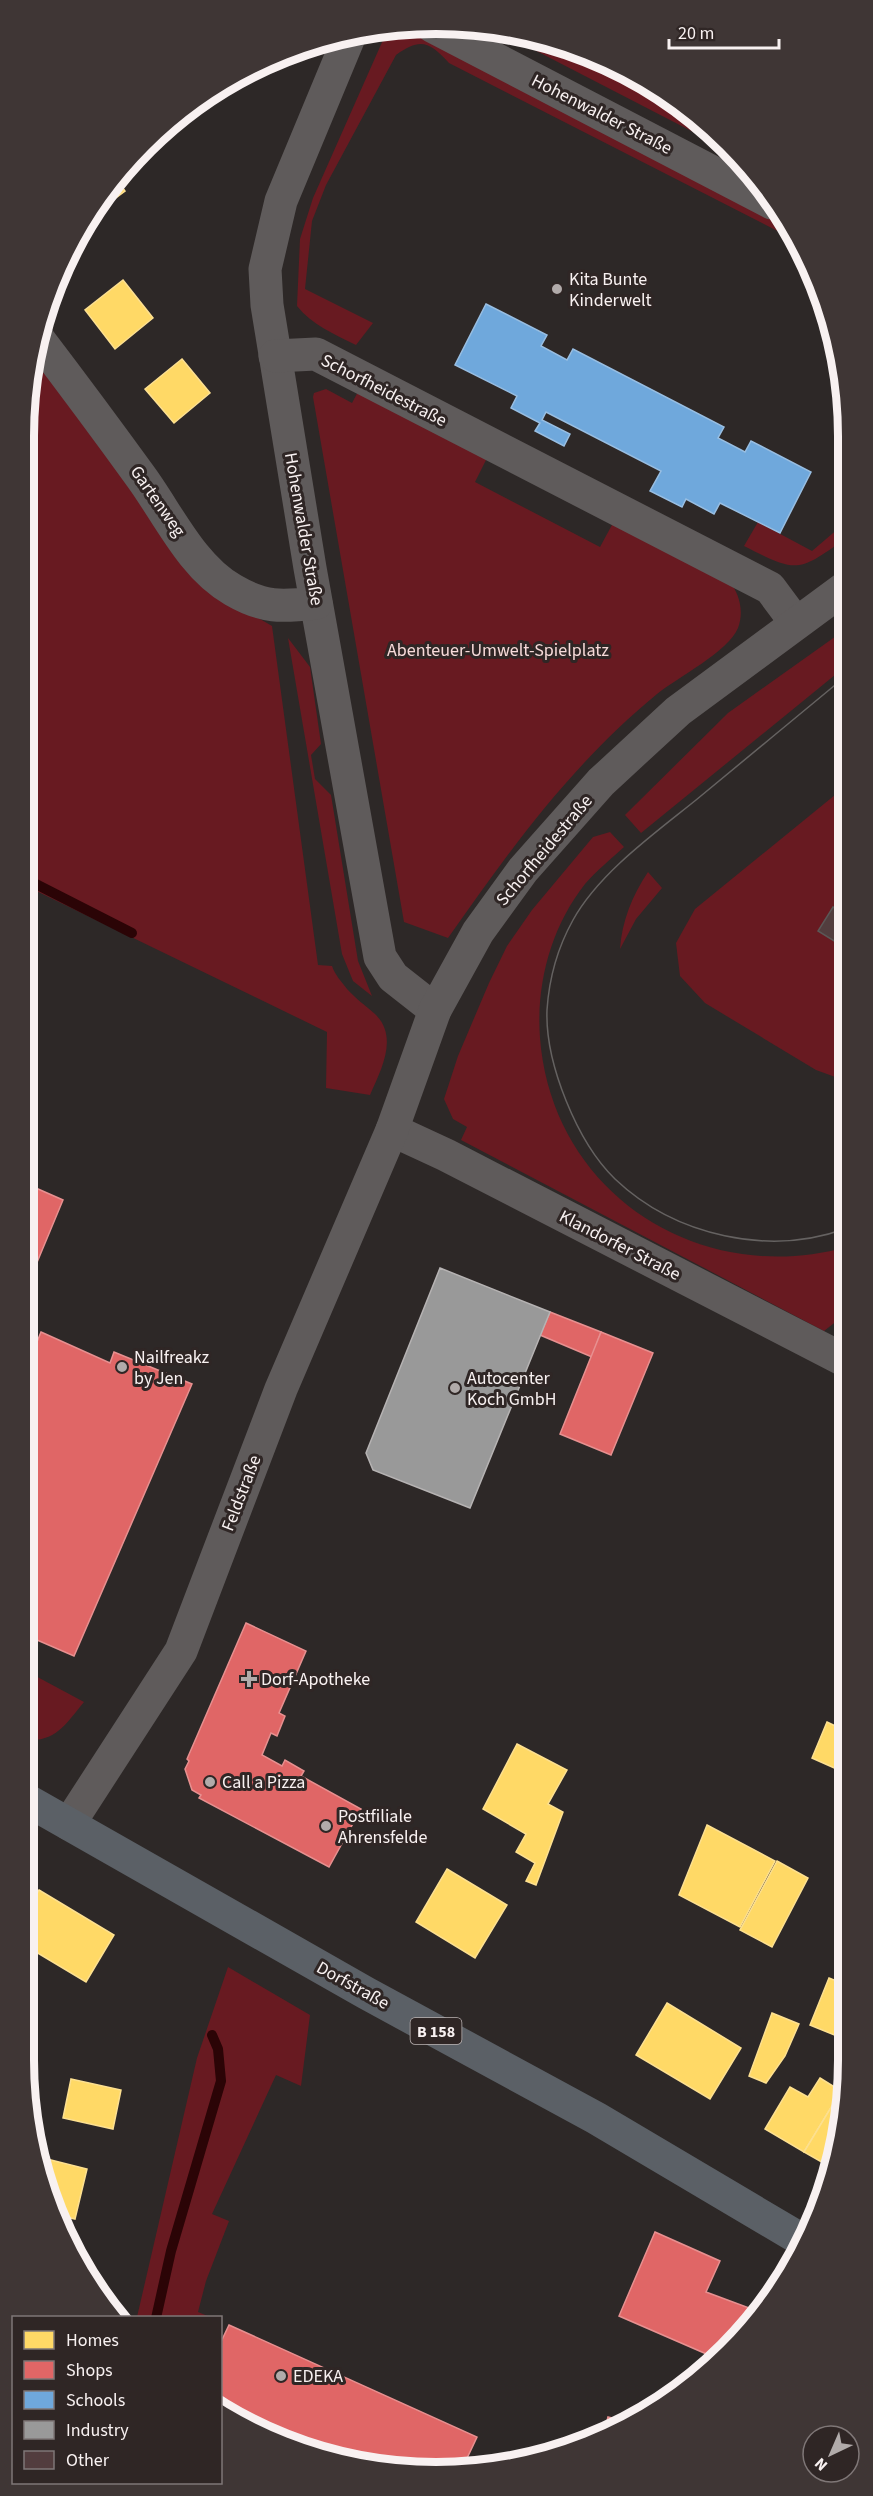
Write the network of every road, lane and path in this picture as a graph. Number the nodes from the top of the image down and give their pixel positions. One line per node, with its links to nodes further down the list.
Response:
1 (448, 34): 3 (street, Hohenwalder Straße)
2 (346, 45): 5 (street, Hohenwalder Straße)
3 (757, 194)
4 (45, 347): 7 (street, Gartenweg)
5 (275, 356): 7 (street, Hohenwalder Straße); 8 (street, Schorfheidestraße)
6 (838, 593): 8 (street, Schorfheidestraße)
7 (316, 603): 9 (street, Hohenwalder Straße)
8 (796, 623): 9 (street, Schorfheidestraße)
9 (435, 1010): 10 (street, Schorfheidestraße)
10 (388, 1138): 11 (street, Klandorfer Straße); 13 (street, Feldstraße)
11 (838, 1357)
12 (34, 1804): 13 (main road, Dorfstraße / B 158)
13 (69, 1824): 14 (main road, Dorfstraße / B 158)
14 (797, 2237)

